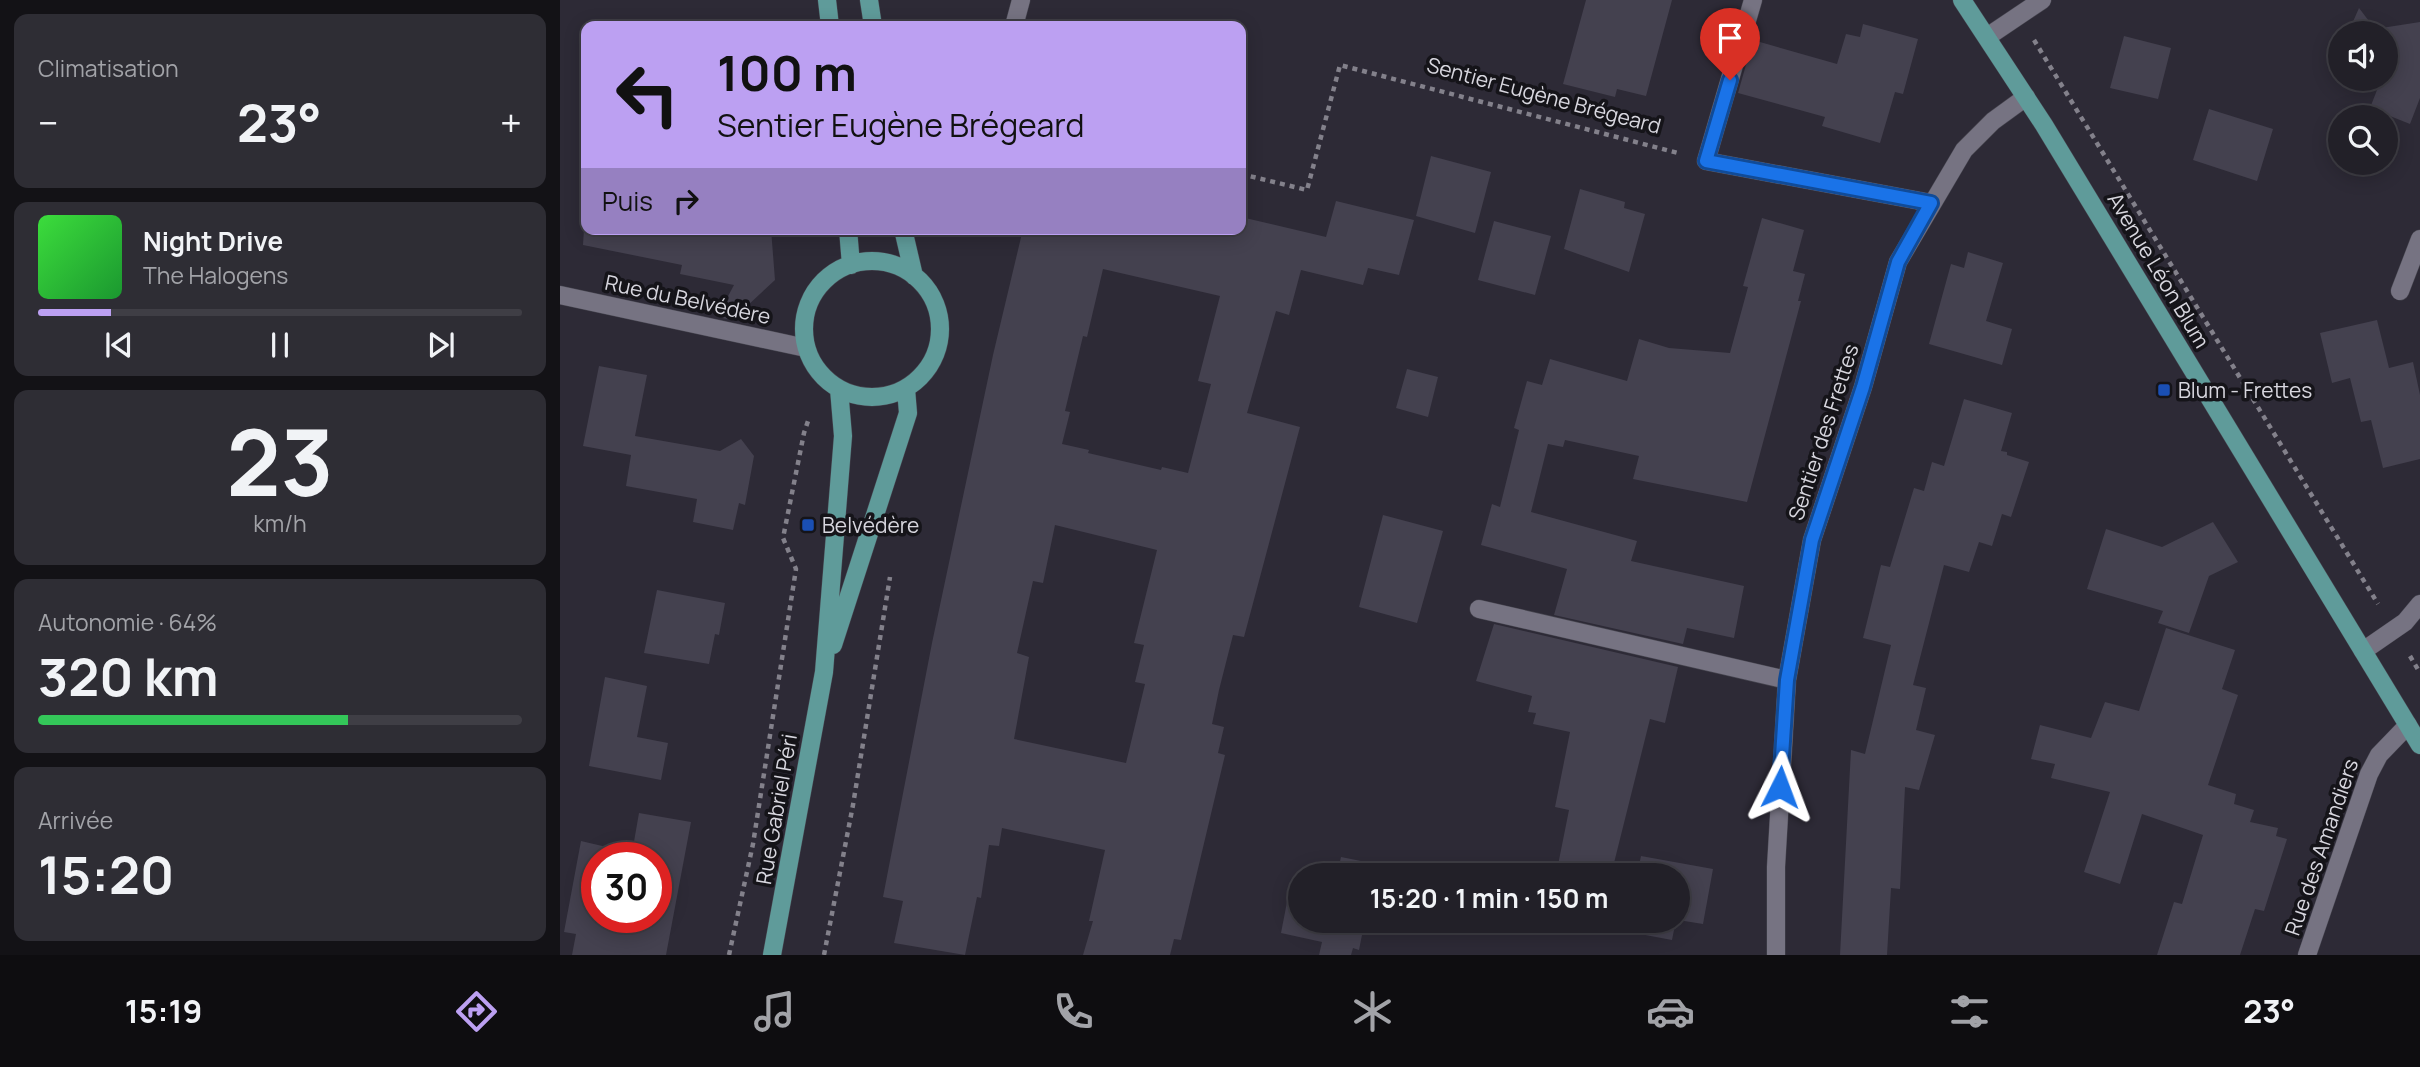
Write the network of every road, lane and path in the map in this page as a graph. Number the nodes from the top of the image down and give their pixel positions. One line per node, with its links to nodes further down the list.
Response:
1 (827, 0): 8 (main road)
2 (869, 0): 9 (main road)
3 (1021, 0): 10 (street)
4 (1754, 0): 13 (street)
5 (1962, 0): 11 (main road, Avenue Léon Blum)
6 (2042, 0): 7 (street)
7 (2019, 16): 11 (street); 30 (path)
8 (829, 21)
9 (872, 21)
10 (1015, 21)
11 (1987, 37): 12 (main road, Avenue Léon Blum)
12 (2026, 97): 15 (street, Sentier des Frettes); 31 (main road, Avenue Léon Blum)
13 (1706, 161): 14 (path, Sentier Eugène Brégeard); 15 (street)
14 (1246, 175)
15 (1931, 203): 34 (street, Sentier des Frettes)
16 (848, 235): 19 (main road)
17 (905, 235): 20 (main road)
18 (2420, 239): 21 (street)
19 (851, 265): 20 (main road); 23 (main road)
20 (914, 276): 26 (main road)
21 (2400, 291)
22 (560, 295): 23 (street, Rue du Belvédère)
23 (806, 348): 24 (main road)
24 (823, 377): 25 (main road); 37 (path)
25 (839, 389): 26 (main road); 32 (main road, Rue Gabriel Péri)
26 (906, 389): 32 (main road, Rue Gabriel Péri)
27 (891, 571): 39 (path)
28 (2420, 604): 30 (street)
29 (1479, 609): 34 (street)
30 (2393, 630): 31 (street); 33 (path)
31 (2363, 650): 35 (main road, Avenue Léon Blum)
32 (824, 672): 38 (main road, Rue Gabriel Péri)
33 (2420, 673)
34 (1787, 680): 40 (street, Sentier des Frettes)
35 (2408, 725): 36 (main road, Avenue Léon Blum); 41 (street, Rue des Amandiers)
36 (2420, 746)
37 (729, 955)
38 (772, 955)
39 (824, 955)
40 (1776, 955)
41 (2307, 955)

